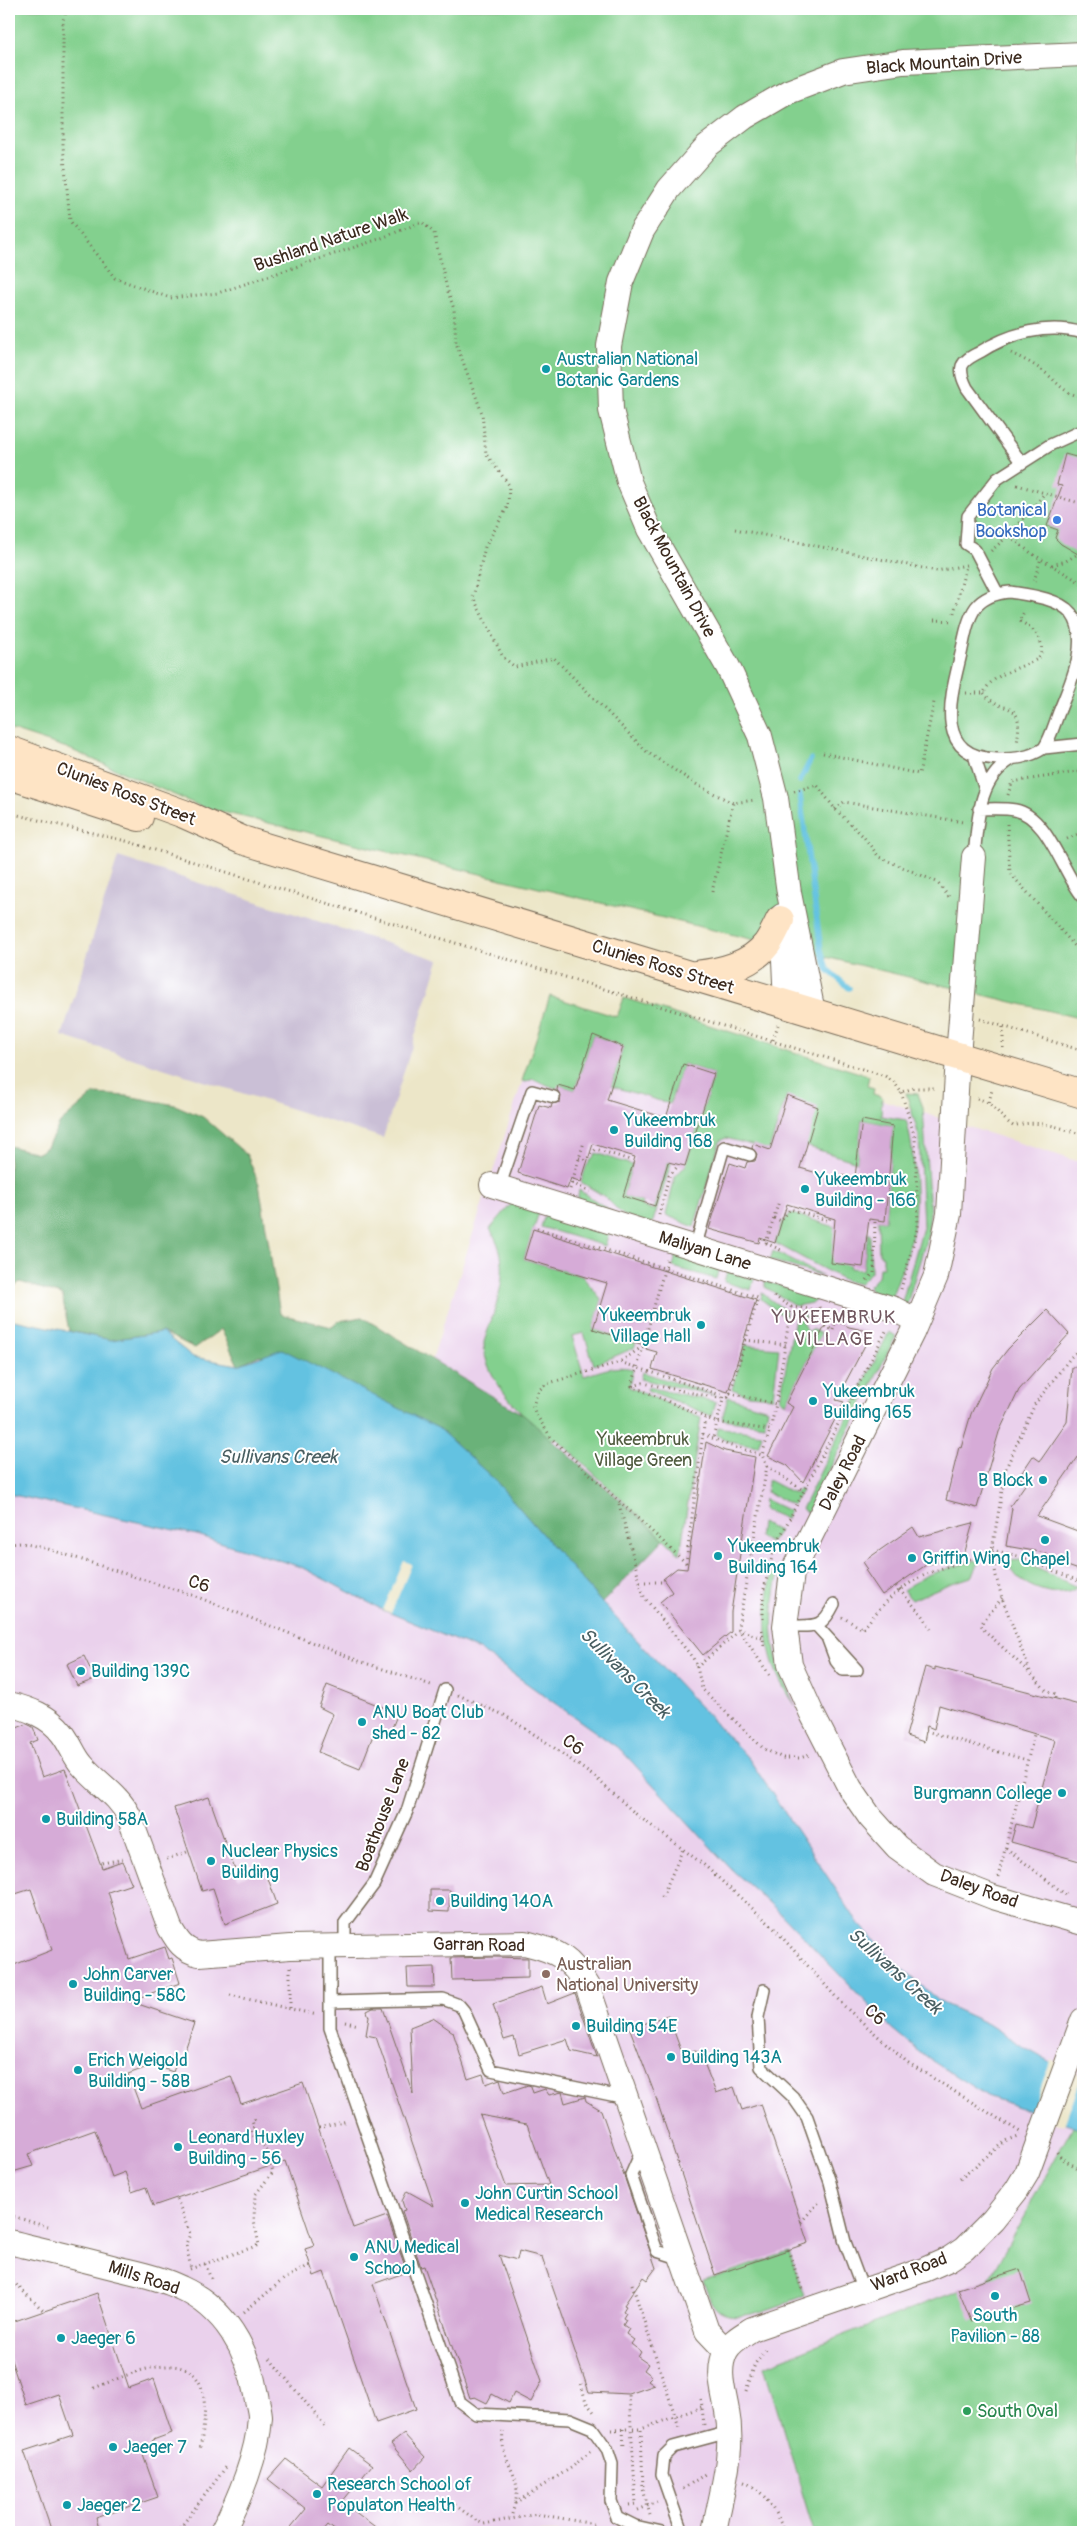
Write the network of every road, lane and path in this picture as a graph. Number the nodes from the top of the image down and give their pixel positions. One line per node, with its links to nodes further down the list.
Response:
1 (67, 9): 41 (path, Bushland Nature Walk)
2 (1083, 54): 40 (street, Black Mountain Drive)
3 (1083, 333): 4 (lane)
4 (993, 344): 5 (path); 7 (lane)
5 (1083, 396)
6 (1083, 430): 7 (lane)
7 (1021, 462): 8 (lane)
8 (997, 479): 9 (path); 16 (lane)
9 (1045, 493): 10 (path); 13 (path)
10 (1083, 504)
11 (998, 527): 13 (path)
12 (735, 529): 19 (path)
13 (1009, 536): 14 (path); 17 (path)
14 (989, 553): 16 (path); 18 (path)
15 (1078, 554): 20 (path)
16 (978, 558): 19 (path); 23 (lane)
17 (1042, 558): 20 (path); 21 (path)
18 (992, 559)
19 (966, 565): 26 (path)
20 (1052, 565): 22 (path)
21 (1036, 574)
22 (1083, 584)
23 (998, 594): 24 (lane); 34 (lane)
24 (1030, 596): 25 (lane); 29 (path)
25 (1078, 615): 31 (lane)
26 (950, 630)
27 (970, 684): 29 (path)
28 (936, 692): 33 (path)
29 (984, 692): 35 (path)
30 (1083, 744): 31 (lane)
31 (1044, 748): 35 (lane)
32 (9, 750): 47 (street, Clunies Ross Street)
33 (823, 753)
34 (974, 755): 35 (lane); 39 (lane)
35 (1013, 759): 38 (path); 39 (lane)
36 (1083, 771): 38 (path)
37 (17, 780): 47 (street, Clunies Ross Street)
38 (1012, 782): 44 (path)
39 (985, 790): 43 (lane)
40 (776, 798): 41 (path); 42 (path); 50 (street, Black Mountain Drive)
41 (733, 803): 49 (path)
42 (835, 809): 46 (path); 53 (path)
43 (980, 809): 44 (lane); 46 (lane)
44 (1006, 810): 51 (lane); 54 (path)
45 (9, 813): 62 (path)
46 (978, 824): 48 (lane)
47 (242, 840): 55 (street, Clunies Ross Street)
48 (974, 857): 53 (street, Daley Road)
49 (712, 892)
50 (789, 893): 52 (street, Black Mountain Drive); 57 (street, Black Mountain Drive)
51 (1083, 897)
52 (780, 920): 55 (street); 56 (street, Black Mountain Drive)
53 (967, 922): 58 (street, Daley Road)
54 (1083, 955)
55 (692, 976): 56 (street, Clunies Ross Street)
56 (786, 1004): 57 (street, Clunies Ross Street)
57 (814, 1012): 60 (street, Clunies Ross Street)
58 (961, 1013): 59 (path); 60 (street, Daley Road)
59 (1083, 1050)
60 (958, 1056): 63 (street, Clunies Ross Street); 89 (street, Daley Road)
61 (934, 1087): 62 (path)
62 (901, 1092): 82 (path)
63 (1083, 1094)
64 (554, 1097): 73 (lane)
65 (989, 1102): 66 (path)
66 (1083, 1135)
67 (584, 1142): 69 (path)
68 (750, 1155): 79 (lane)
69 (579, 1158): 70 (path); 72 (path)
70 (630, 1160)
71 (678, 1165): 79 (path)
72 (571, 1186)
73 (496, 1187): 79 (street, Maliyan Lane)
74 (779, 1201): 76 (path)
75 (830, 1217): 76 (path)
76 (774, 1218): 80 (path)
77 (875, 1220): 85 (path)
78 (537, 1228): 81 (path)
79 (674, 1242): 81 (path); 85 (street, Maliyan Lane)
80 (765, 1248)
81 (665, 1268): 86 (path); 94 (path)
82 (900, 1290)
83 (755, 1293): 86 (path)
84 (771, 1294): 95 (path)
85 (851, 1296): 89 (street, Maliyan Lane)
86 (754, 1297): 93 (path)
87 (818, 1310): 90 (path)
88 (836, 1321): 91 (path)
89 (917, 1322): 124 (street, Daley Road)
90 (809, 1323)
91 (825, 1326)
92 (625, 1336): 94 (path)
93 (745, 1340): 95 (path); 101 (path)
94 (644, 1341): 97 (path)
95 (786, 1345): 103 (path)
96 (1083, 1346): 114 (path)
97 (642, 1347): 98 (path); 99 (path)
98 (620, 1362): 99 (path); 112 (path)
99 (637, 1368): 100 (path); 102 (path)
100 (632, 1386): 102 (path); 104 (path)
101 (730, 1393): 102 (path); 103 (path)
102 (724, 1398): 105 (path)
103 (776, 1404): 106 (path)
104 (705, 1418): 105 (path); 107 (path)
105 (716, 1422): 106 (path); 108 (path)
106 (770, 1430): 109 (path)
107 (703, 1434): 108 (path); 112 (path)
108 (713, 1438): 109 (path)
109 (762, 1454): 110 (path)
110 (767, 1466): 111 (path); 126 (path)
111 (804, 1491)
112 (619, 1504): 116 (path)
113 (9, 1544): 132 (path, C6)
114 (992, 1550): 115 (path); 118 (path)
115 (993, 1556): 120 (path); 121 (path)
116 (640, 1582): 117 (path); 129 (path)
117 (665, 1582)
118 (1083, 1583)
119 (896, 1586): 120 (path)
120 (900, 1589): 122 (path); 125 (path)
121 (1002, 1598): 130 (path); 130 (path)
122 (832, 1607): 123 (lane)
123 (816, 1625): 124 (lane); 127 (lane)
124 (785, 1626): 142 (street, Daley Road)
125 (931, 1629)
126 (740, 1630): 128 (path); 129 (path); 131 (path)
127 (826, 1634)
128 (762, 1638)
129 (697, 1667): 137 (path)
130 (1031, 1674): 133 (path)
131 (774, 1682)
132 (445, 1690): 140 (path, C6); 145 (lane, Boathouse Lane)
133 (1055, 1698)
134 (9, 1704): 145 (street, Garran Road)
135 (926, 1731): 138 (path)
136 (1034, 1735): 138 (path)
137 (814, 1752)
138 (1027, 1760): 139 (path)
139 (1006, 1848): 142 (path); 143 (path)
140 (683, 1849): 141 (path); 156 (path, C6)
141 (662, 1897)
142 (993, 1897): 144 (street, Daley Road)
143 (1072, 1899)
144 (1083, 1923)
145 (338, 1946): 148 (lane, Boathouse Lane); 152 (street, Garran Road)
146 (764, 1990): 169 (lane)
147 (230, 1995): 149 (path)
148 (330, 2002): 149 (lane, Boathouse Lane); 152 (lane)
149 (330, 2018): 151 (path); 179 (lane, Boathouse Lane)
150 (1083, 2020): 156 (street, Ward Road)
151 (359, 2025)
152 (626, 2098): 173 (street, Garran Road)
153 (256, 2119): 164 (path)
154 (353, 2119): 155 (path)
155 (319, 2128)
156 (1034, 2133): 159 (path); 169 (street, Ward Road)
157 (1056, 2150): 158 (path)
158 (1083, 2171)
159 (960, 2180)
160 (177, 2199): 164 (path)
161 (9, 2242): 199 (street, Mills Road)
162 (788, 2250): 168 (path)
163 (310, 2265): 171 (path)
164 (190, 2269): 165 (path)
165 (182, 2272)
166 (9, 2278): 170 (path)
167 (632, 2284): 180 (path)
168 (800, 2285)
169 (863, 2290): 173 (street, Ward Road)
170 (44, 2311)
171 (243, 2313)
172 (769, 2344): 178 (path)
173 (726, 2351): 187 (street)
174 (267, 2355): 181 (path)
175 (94, 2388): 190 (path)
176 (700, 2390): 188 (path)
177 (629, 2394): 194 (path)
178 (745, 2400)
179 (504, 2415): 189 (lane, Boathouse Lane); 195 (path)
180 (675, 2417)
181 (325, 2426)
182 (623, 2429): 183 (path); 186 (path); 191 (path)
183 (628, 2429)
184 (633, 2429): 185 (path)
185 (641, 2429)
186 (608, 2430)
187 (729, 2432): 188 (lane); 203 (street)
188 (705, 2439): 202 (lane)
189 (603, 2441): 195 (path); 201 (lane)
190 (200, 2450)
191 (625, 2458)
192 (228, 2464): 198 (path)
193 (739, 2480): 204 (path)
194 (628, 2495)
195 (515, 2503): 197 (path)
196 (455, 2505): 197 (path)
197 (511, 2518): 200 (path)
198 (177, 2532)
199 (222, 2532)
200 (596, 2532)
201 (662, 2532)
202 (682, 2532)
203 (714, 2532)
204 (785, 2532)

